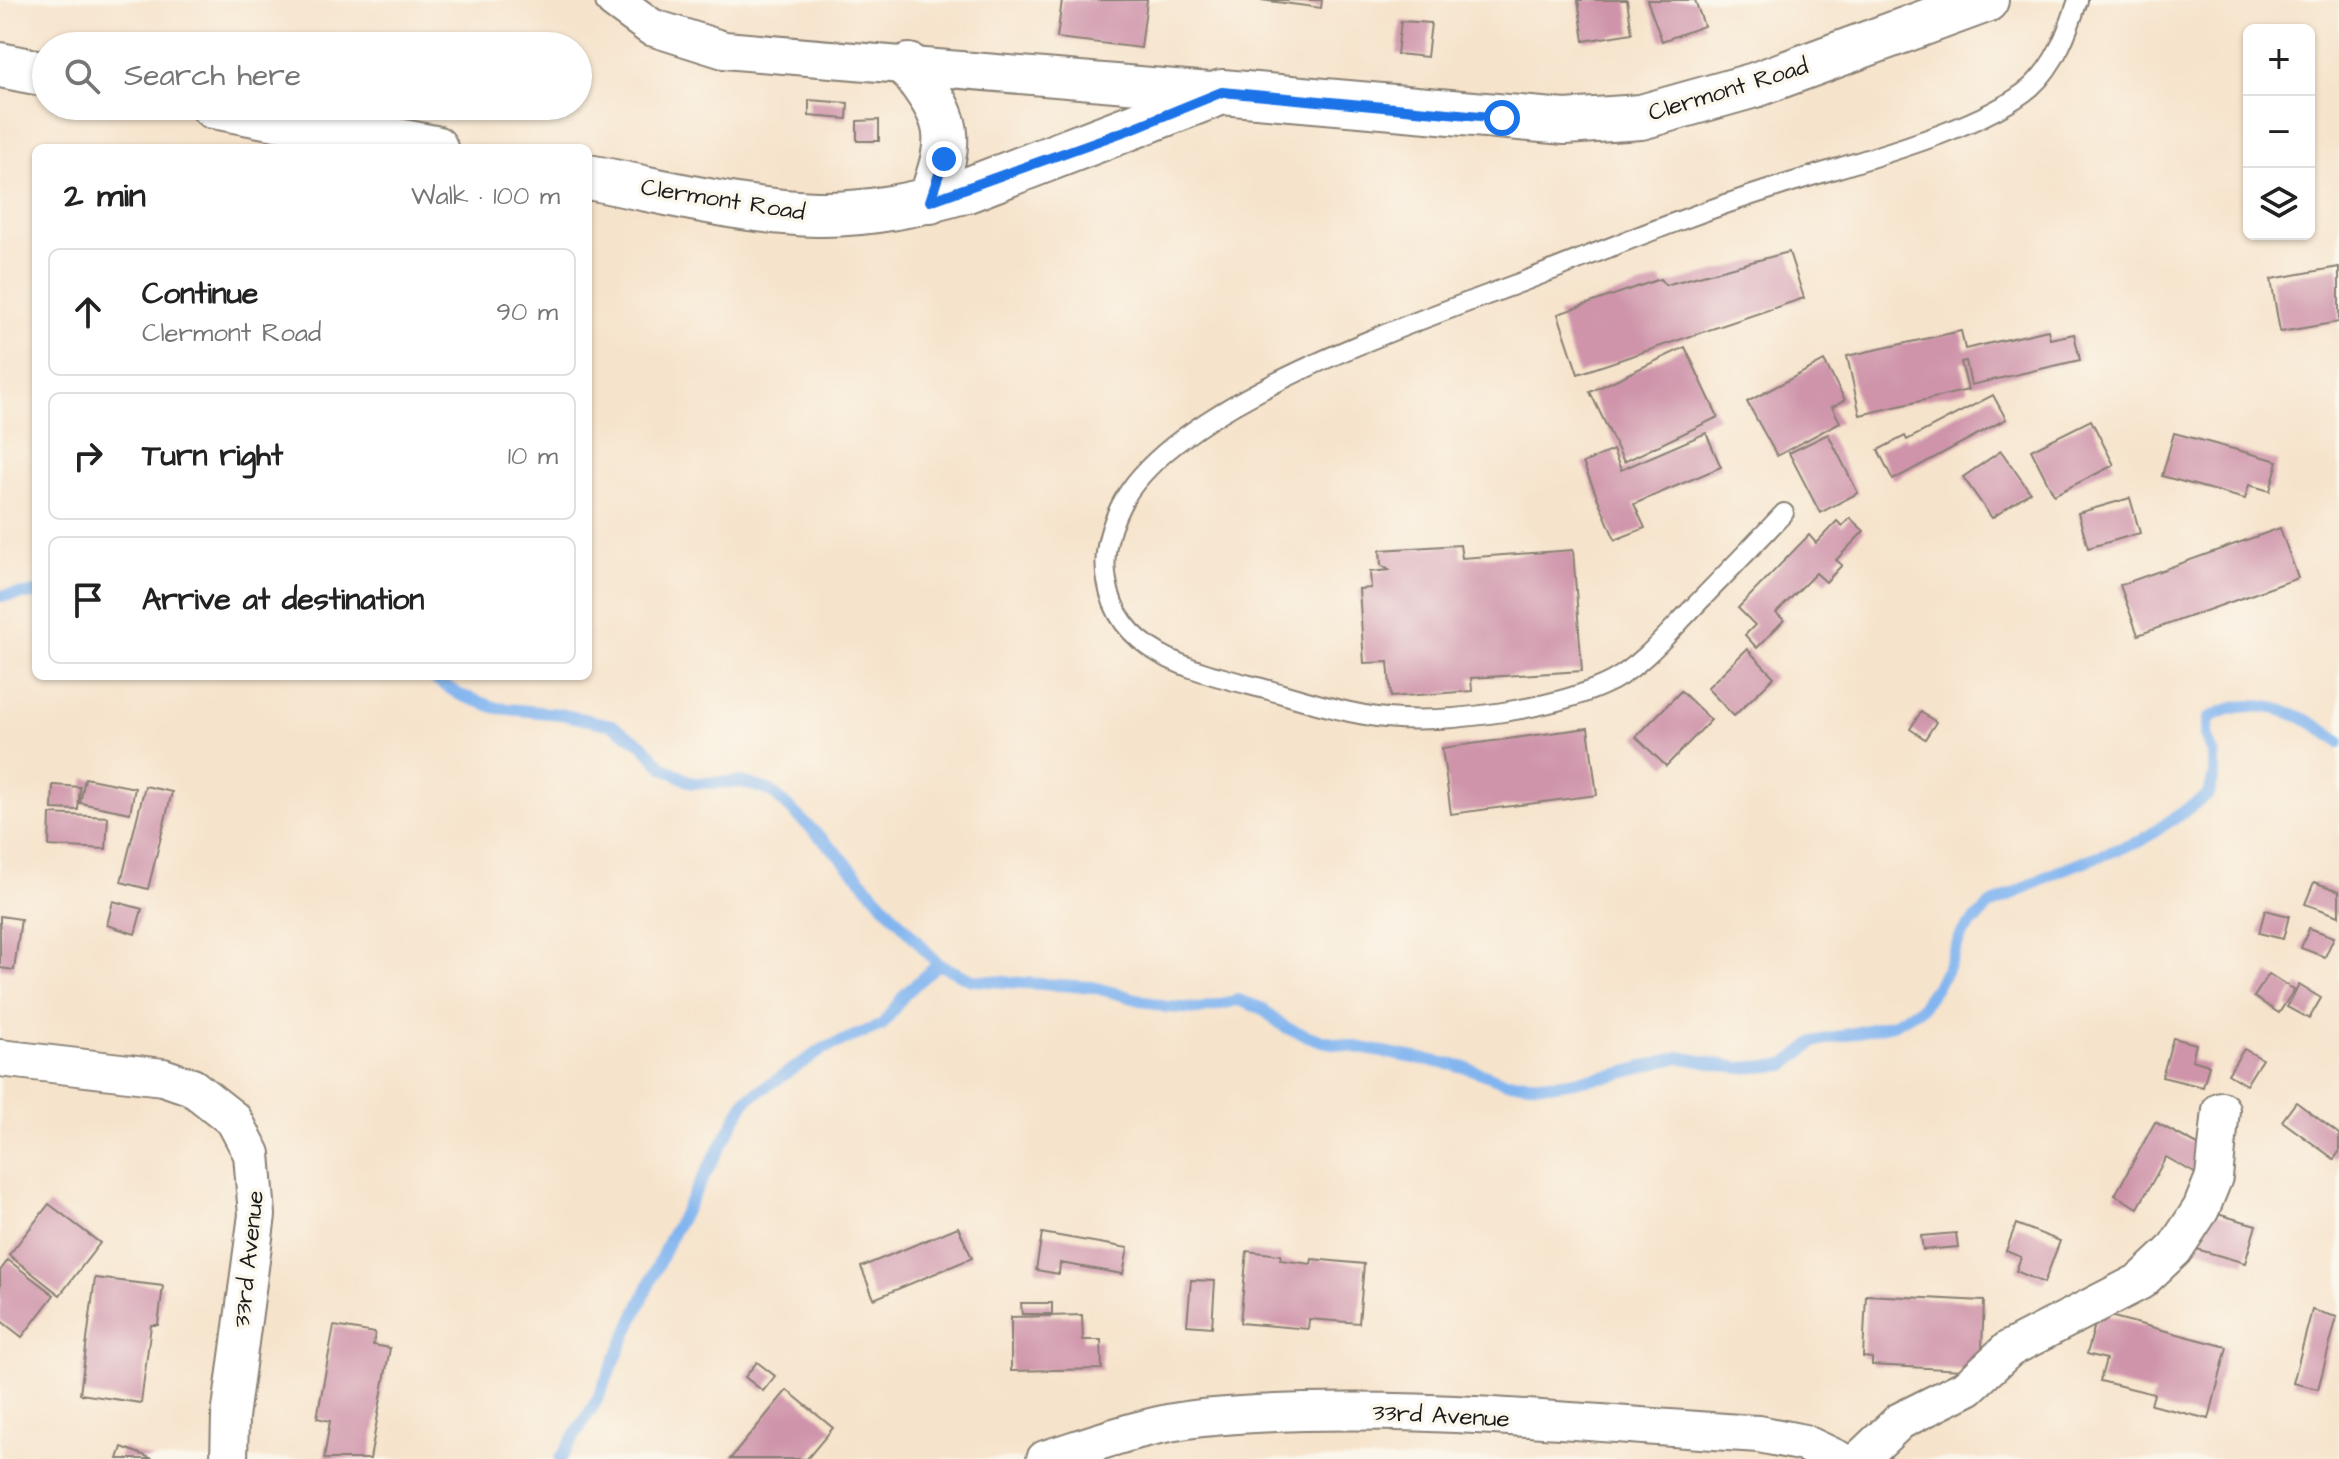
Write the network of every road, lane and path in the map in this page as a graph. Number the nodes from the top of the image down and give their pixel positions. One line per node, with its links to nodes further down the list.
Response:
1 (614, 0): 5 (street, Clermont Road)
2 (1986, 0): 7 (street, Clermont Road)
3 (2078, 0): 12 (lane)
4 (0, 65): 6 (street)
5 (909, 66): 7 (street, Clermont Road); 11 (street)
6 (32, 71)
7 (1222, 92): 11 (street, Clermont Road)
8 (287, 120): 9 (street)
9 (414, 144)
10 (592, 178): 11 (street, Clermont Road)
11 (930, 201)
12 (1784, 513)
13 (0, 1058): 15 (street, 33rd Avenue)
14 (2221, 1110): 18 (street)
15 (229, 1459)
16 (1045, 1459): 17 (street, 33rd Avenue)
17 (1838, 1459)
18 (1860, 1459)

